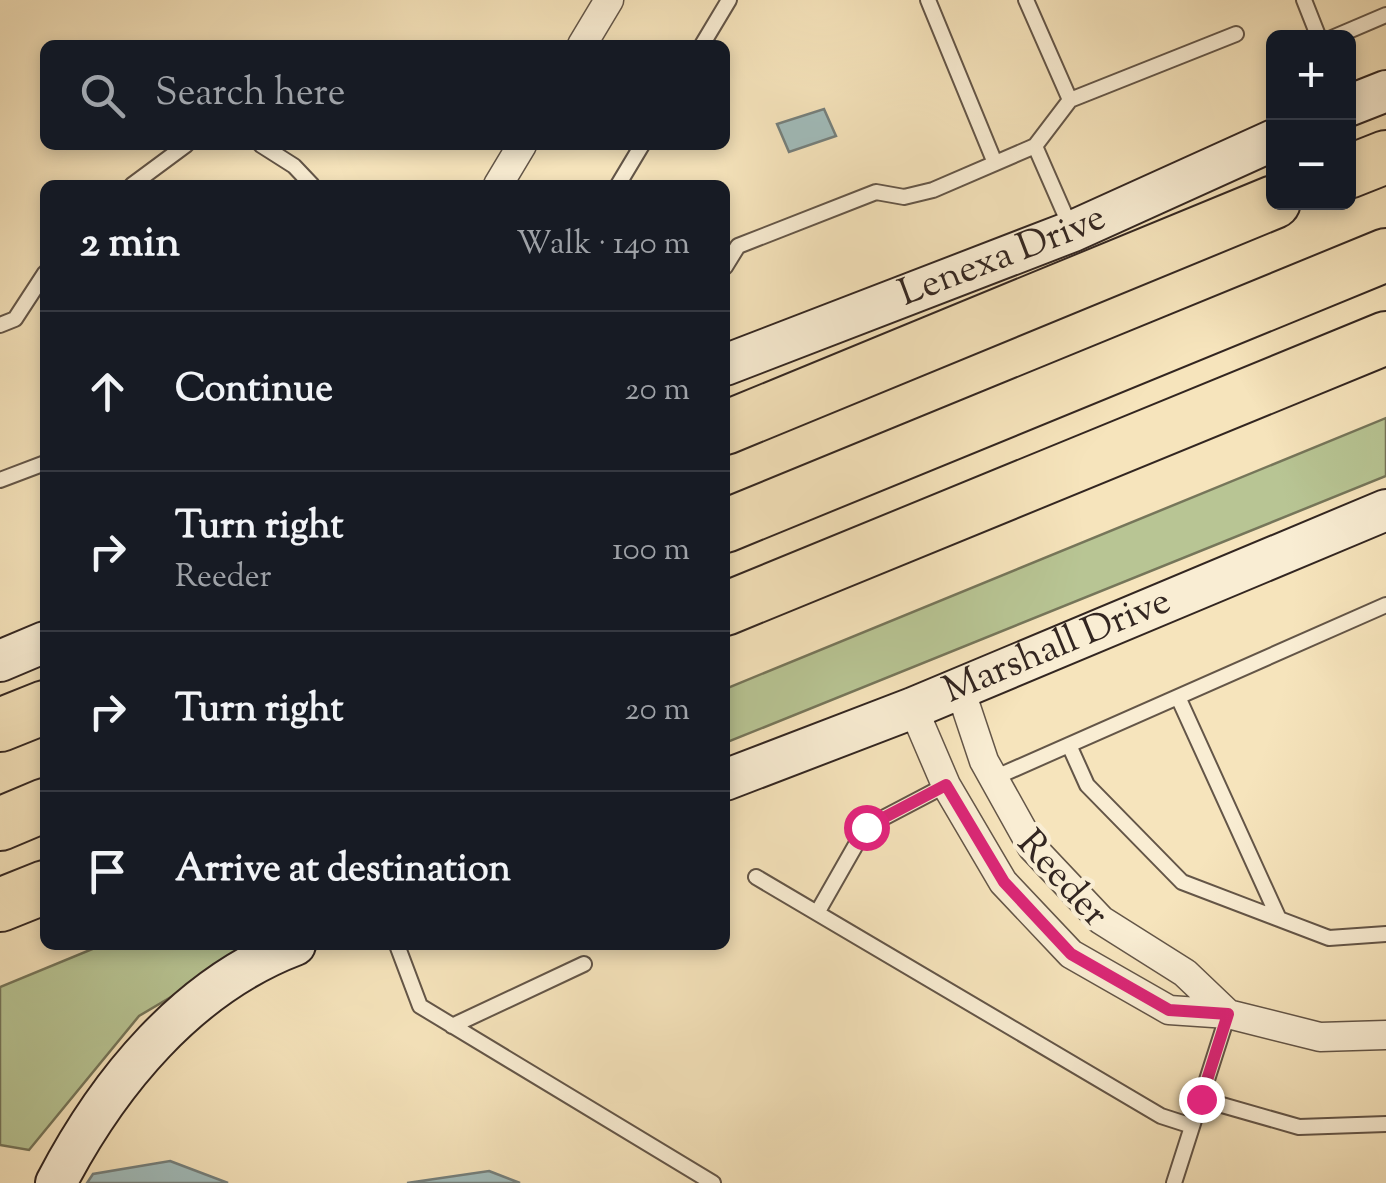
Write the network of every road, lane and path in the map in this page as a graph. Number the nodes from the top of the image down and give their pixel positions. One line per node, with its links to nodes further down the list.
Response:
1 (609, 0): 10 (street)
2 (730, 0): 11 (lane)
3 (928, 0): 22 (lane)
4 (1026, 0): 13 (lane)
5 (1304, 0): 7 (lane)
6 (1386, 15): 8 (lane)
7 (1316, 30)
8 (1351, 30)
9 (1236, 34): 13 (lane)
10 (585, 40)
11 (705, 40)
12 (1386, 90): 14 (street)
13 (1070, 100): 16 (lane)
14 (1356, 103)
15 (1266, 144): 29 (street, Lenexa Drive)
16 (1035, 146): 22 (lane); 29 (lane)
17 (179, 150): 24 (lane)
18 (268, 150): 25 (lane)
19 (519, 150): 26 (street)
20 (639, 150): 27 (lane)
21 (1386, 157): 23 (highway)
22 (995, 163): 31 (lane)
23 (1356, 169)
24 (139, 180)
25 (307, 180)
26 (501, 180)
27 (621, 180)
28 (1266, 205): 36 (highway)
29 (1072, 231): 35 (street, Lenexa Drive)
30 (1386, 256): 40 (highway)
31 (730, 259)
32 (40, 282): 33 (lane)
33 (0, 325)
34 (1386, 338): 42 (highway)
35 (730, 364)
36 (730, 426)
37 (40, 465): 38 (lane)
38 (0, 480)
39 (1386, 510): 45 (street, Marshall Drive)
40 (730, 524)
41 (1386, 605): 46 (lane)
42 (730, 606)
43 (40, 644): 44 (street)
44 (0, 660)
45 (960, 689): 47 (street, Marshall Drive); 52 (street, Reeder)
46 (1178, 697): 50 (lane); 60 (lane)
47 (913, 708): 51 (street, Marshall Drive); 53 (street, Reeder)
48 (40, 709): 49 (highway)
49 (0, 725)
50 (1069, 745): 52 (lane); 60 (lane)
51 (730, 778)
52 (994, 778): 65 (street, Reeder)
53 (946, 785): 59 (lane); 65 (street, Reeder)
54 (40, 807): 55 (highway)
55 (0, 824)
56 (756, 877): 59 (lane)
57 (40, 889): 58 (highway)
58 (0, 905)
59 (817, 913): 70 (lane)
60 (1279, 918): 61 (lane)
61 (1386, 934)
62 (285, 950): 71 (street)
63 (399, 950): 66 (lane)
64 (584, 964): 66 (lane)
65 (1228, 1014): 67 (street, Reeder); 68 (lane)
66 (452, 1026): 72 (lane)
67 (1386, 1034)
68 (1201, 1099): 69 (lane); 70 (lane)
69 (1386, 1124)
70 (1192, 1126): 73 (lane)
71 (56, 1183)
72 (714, 1183)
73 (1174, 1183)

